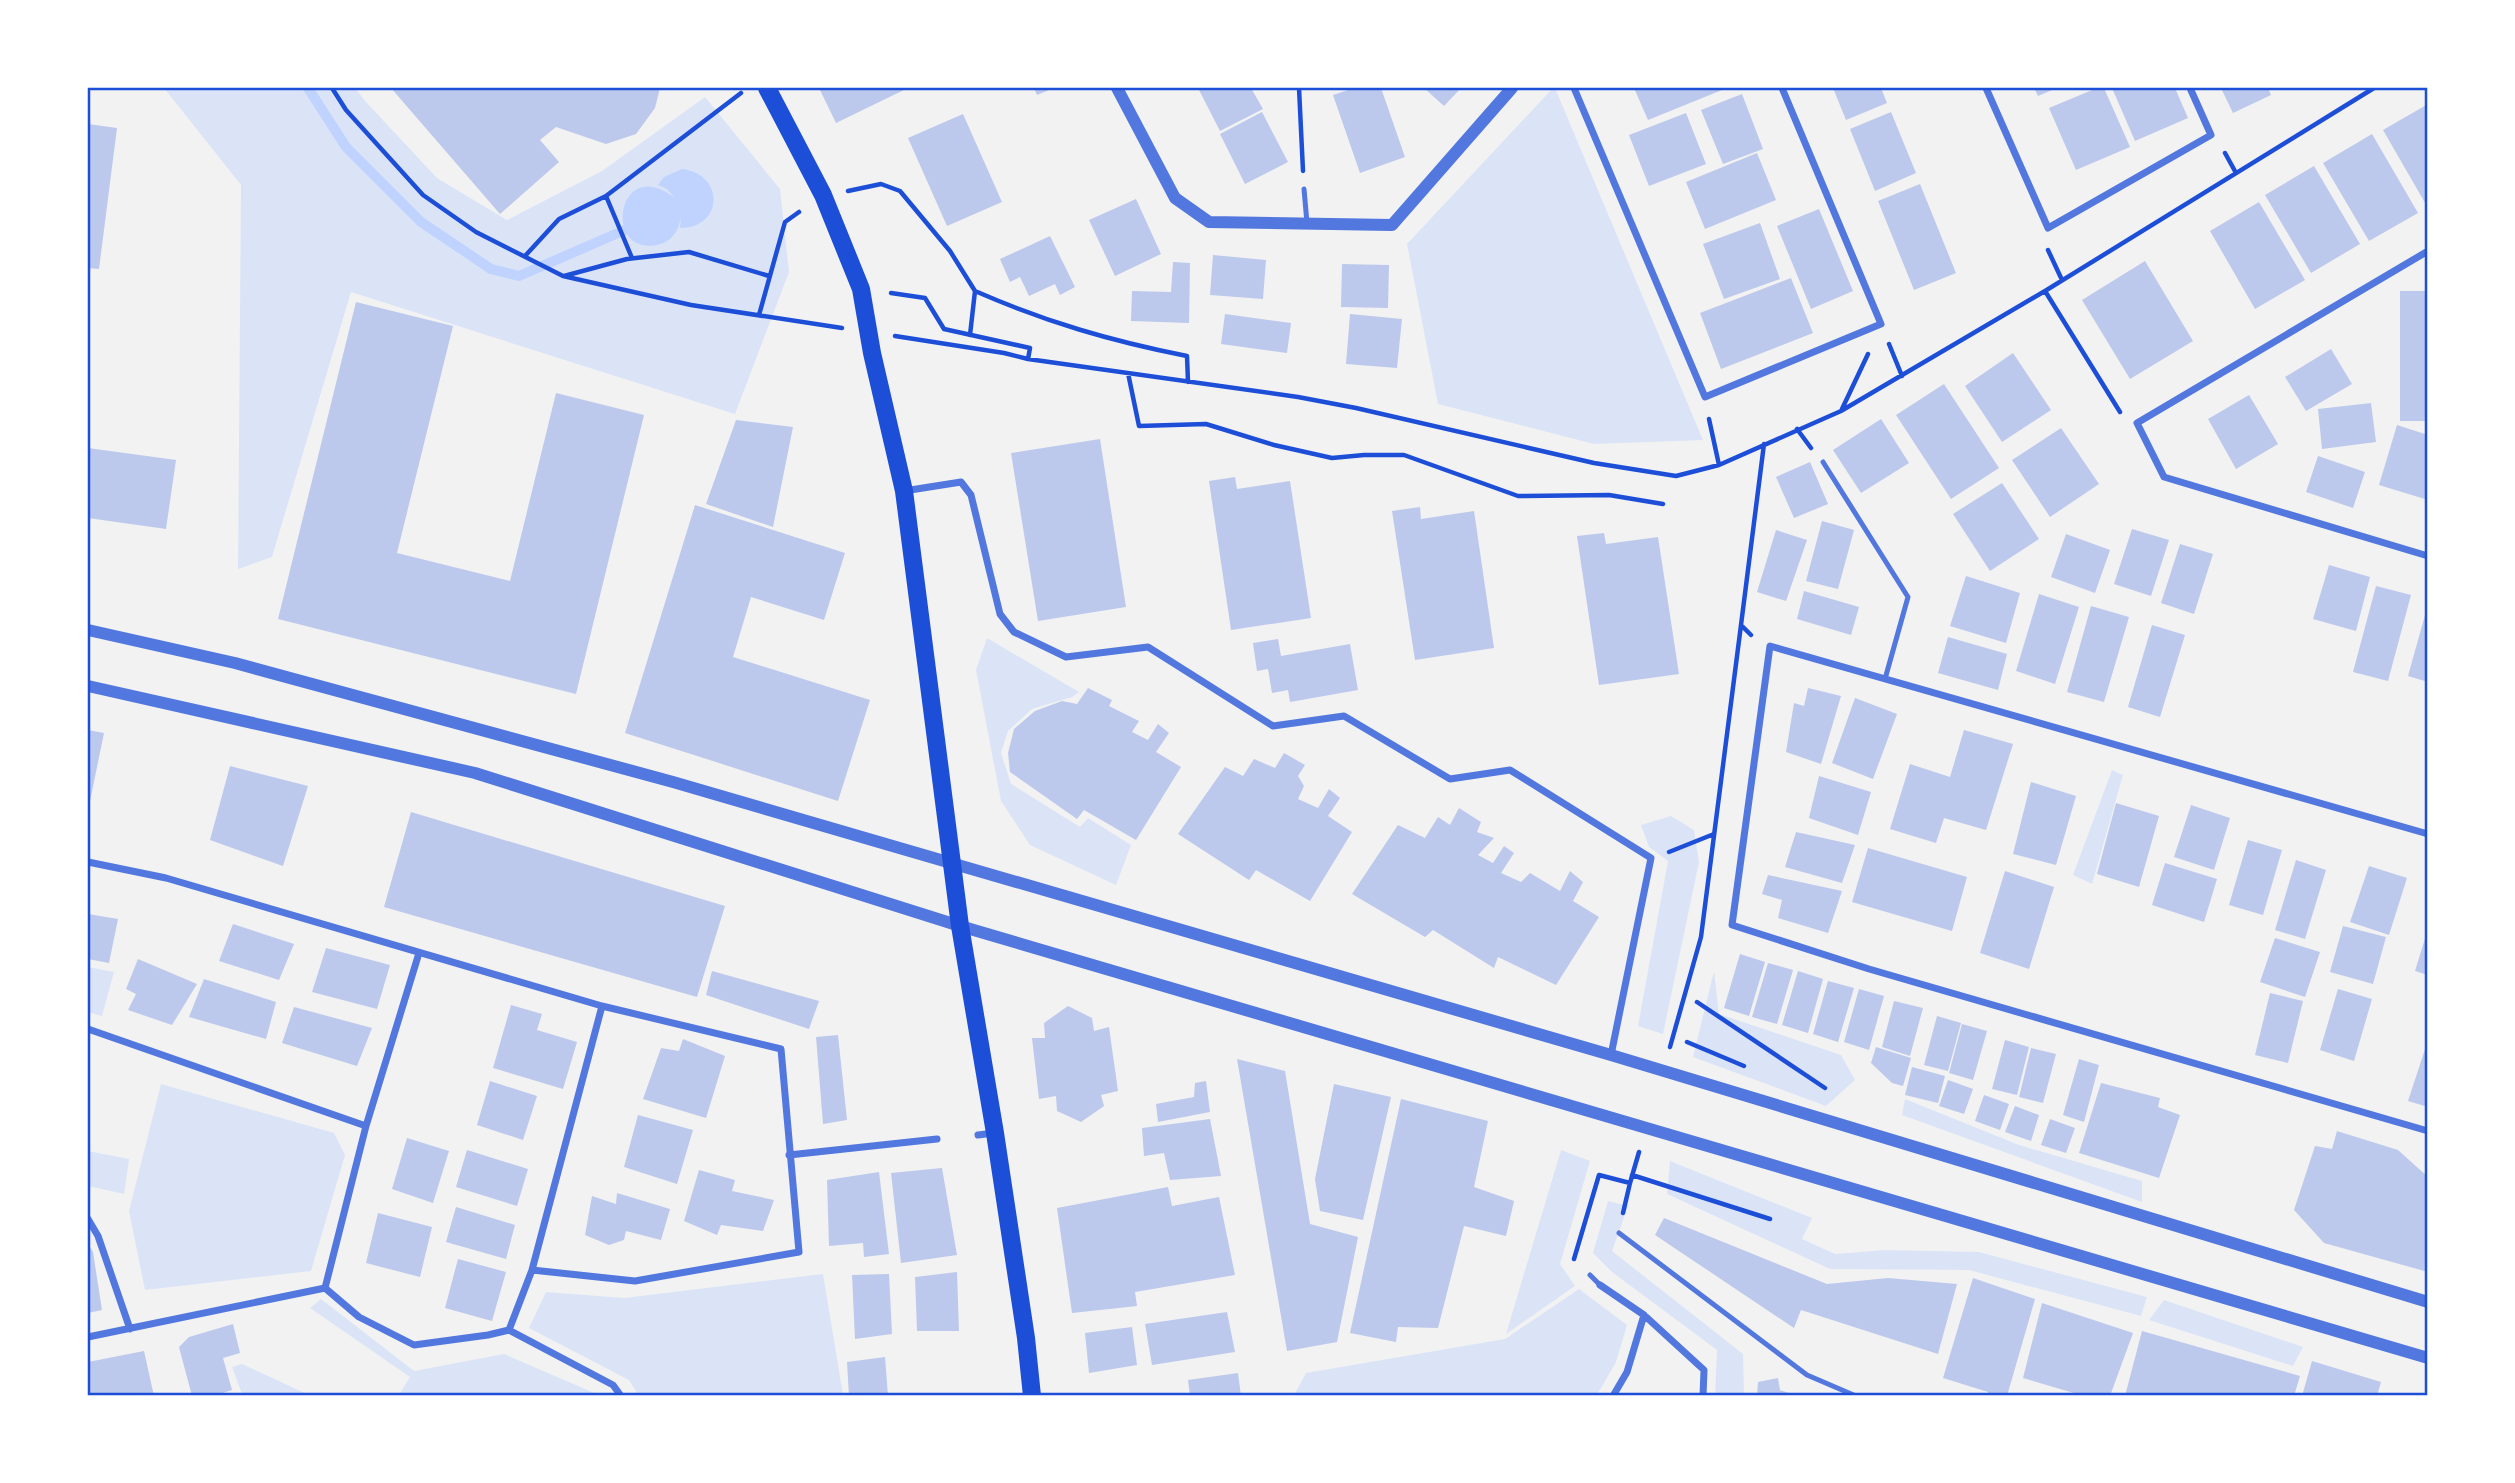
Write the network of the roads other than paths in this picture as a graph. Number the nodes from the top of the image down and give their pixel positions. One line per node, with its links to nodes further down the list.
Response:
1 (766, 88): 12 (main road)
2 (1117, 88): 9 (street)
3 (1512, 88): 9 (street)
4 (1574, 88): 5 (street)
5 (1782, 88)
6 (1986, 88): 7 (street)
7 (2190, 88)
8 (1304, 189): 9 (lane)
9 (1307, 223)
10 (2427, 251): 13 (street)
11 (1823, 463): 15 (lane)
12 (904, 491): 19 (main road); 24 (street)
13 (2427, 556)
14 (88, 630): 19 (street)
15 (1885, 680): 17 (street); 26 (street)
16 (88, 686): 20 (street)
17 (2427, 834)
18 (88, 862): 21 (street)
19 (953, 864): 20 (main road); 24 (street)
20 (960, 926): 40 (street); 42 (main road)
21 (419, 953): 22 (street); 25 (street)
22 (602, 1006): 28 (street); 31 (street)
23 (88, 1029): 25 (street)
24 (1611, 1055): 35 (street)
25 (366, 1126): 34 (street)
26 (2427, 1131)
27 (937, 1139): 28 (street)
28 (789, 1155): 31 (street)
29 (88, 1219): 37 (street)
30 (1619, 1233): 45 (lane)
31 (532, 1270): 38 (street)
32 (1590, 1275): 33 (lane)
33 (1600, 1285): 36 (street)
34 (325, 1288): 37 (street); 38 (street)
35 (2427, 1302)
36 (1644, 1315): 43 (street); 44 (street)
37 (130, 1329): 39 (street)
38 (509, 1330): 41 (street)
39 (88, 1337)
40 (2427, 1358)
41 (621, 1395)
42 (1032, 1395)
43 (1613, 1395)
44 (1703, 1395)
45 (1856, 1395)

